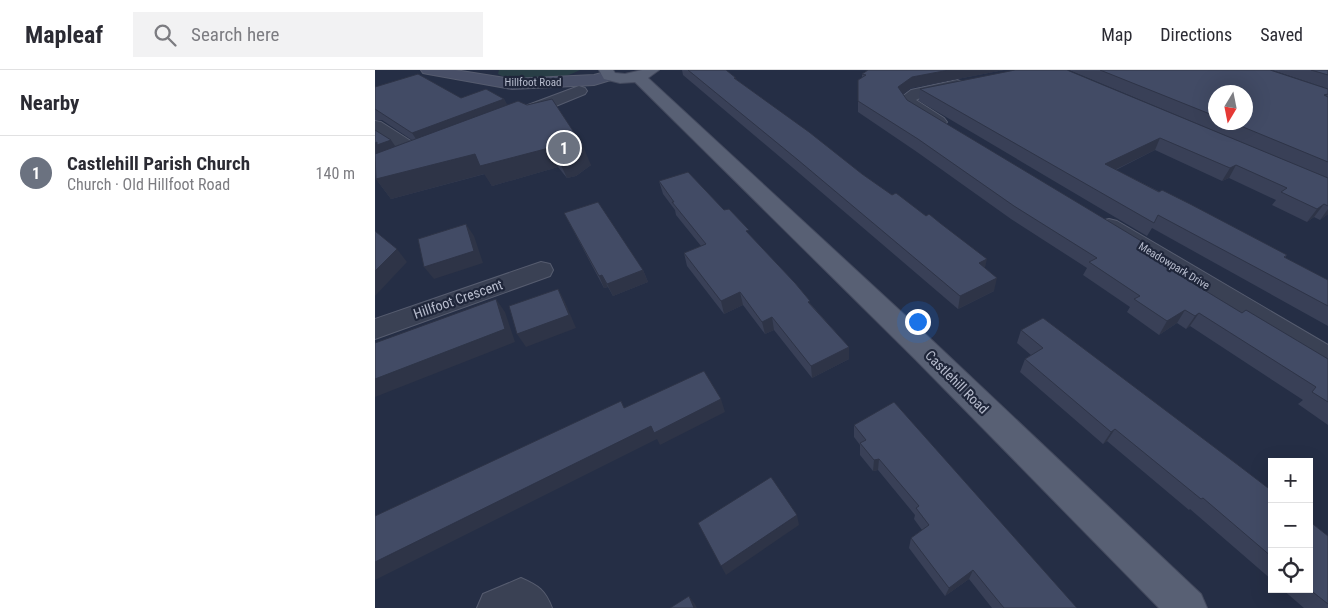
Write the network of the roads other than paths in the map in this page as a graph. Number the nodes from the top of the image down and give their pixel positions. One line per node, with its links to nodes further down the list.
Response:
1 (428, 70): 2 (street, Hillfoot Road)
2 (607, 73): 3 (main road)
3 (645, 73): 16 (main road, Castlehill Road)
4 (972, 82): 8 (street)
5 (579, 91): 6 (street)
6 (502, 121)
7 (375, 126): 9 (street)
8 (956, 133)
9 (437, 147)
10 (1092, 216): 13 (street, Meadowpark Drive)
11 (541, 269): 12 (street, Hillfoot Crescent)
12 (375, 329)
13 (1328, 359)
14 (497, 608): 15 (street)
15 (531, 608)
16 (1187, 608)

